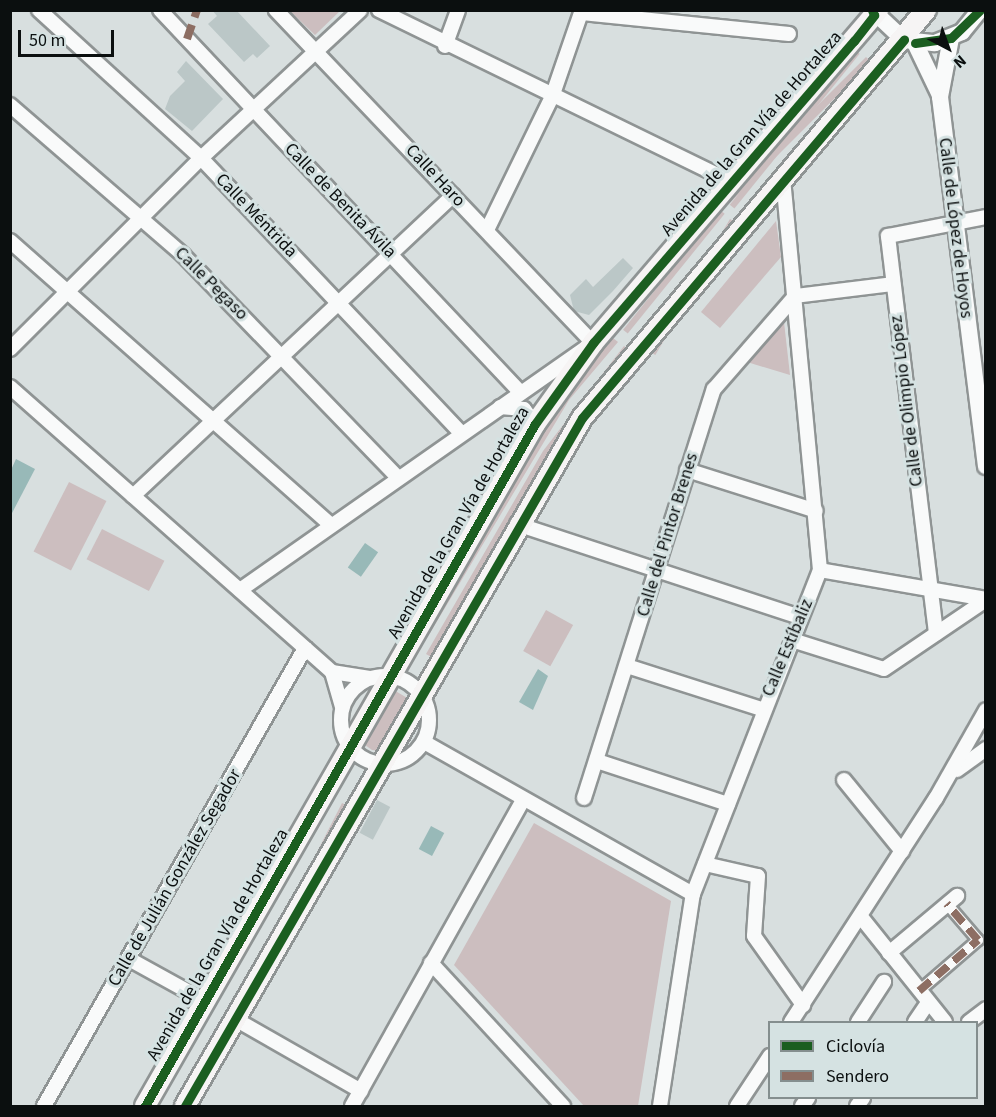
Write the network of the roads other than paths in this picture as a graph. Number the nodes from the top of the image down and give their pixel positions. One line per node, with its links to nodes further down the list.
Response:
1 (39, 10): 20 (street, Calle Méntrida)
2 (160, 10): 19 (street, Calle de Benita Ávila)
3 (276, 10): 15 (street, Calle Haro)
4 (360, 10): 15 (street)
5 (379, 10): 14 (street)
6 (458, 10): 14 (street)
7 (926, 10): 13 (main road)
8 (980, 10): 12 (street)
9 (582, 11): 11 (street); 16 (street)
10 (875, 12): 13 (street); 22 (main road, Avenida de la Gran Vía de Hortaleza)
11 (789, 34)
12 (951, 38): 13 (street); 17 (street, Calle de López de Hoyos)
13 (909, 41): 17 (street, Calle de López de Hoyos); 21 (main road)
14 (445, 46): 16 (street)
15 (314, 50): 19 (street); 23 (street, Calle Haro)
16 (552, 97): 22 (street); 27 (street)
17 (940, 97): 26 (street, Calle de López de Hoyos)
18 (10, 105): 24 (street, Calle Pegaso)
19 (252, 110): 20 (street); 29 (street, Calle de Benita Ávila)
20 (201, 158): 24 (street); 33 (street, Calle Méntrida)
21 (783, 178): 32 (street, Calle Estíbaliz); 49 (main road)
22 (732, 182): 34 (main road, Avenida de la Gran Vía de Hortaleza)
23 (453, 196): 27 (street, Calle Haro); 29 (street)
24 (141, 217): 31 (street); 36 (street, Calle Pegaso)
25 (986, 217): 26 (street)
26 (955, 225): 30 (street, Calle de Olimpio López); 43 (street, Calle de López de Hoyos)
27 (487, 230): 34 (street, Calle Haro)
28 (10, 241): 31 (street)
29 (391, 254): 33 (street); 38 (street, Calle de Benita Ávila)
30 (893, 284): 32 (street); 53 (street, Calle de Olimpio López)
31 (66, 291): 35 (street); 40 (street)
32 (795, 296): 44 (street, Calle del Pintor Brenes); 47 (street, Calle Estíbaliz)
33 (341, 304): 36 (street); 42 (street, Calle Méntrida)
34 (592, 343): 38 (street); 41 (main road, Avenida de la Gran Vía de Hortaleza)
35 (10, 349)
36 (283, 356): 40 (street); 45 (street, Calle Pegaso)
37 (10, 387): 46 (street)
38 (521, 393): 39 (street)
39 (498, 407): 41 (street); 42 (street)
40 (213, 422): 46 (street); 48 (street)
41 (535, 424): 61 (main road, Avenida de la Gran Vía de Hortaleza)
42 (461, 433): 45 (street)
43 (986, 466)
44 (687, 470): 47 (street); 50 (street, Calle del Pintor Brenes)
45 (398, 478): 48 (street)
46 (133, 496): 52 (street)
47 (816, 511): 51 (street, Calle Estíbaliz)
48 (330, 524): 52 (street)
49 (517, 524): 50 (street); 63 (main road)
50 (658, 567): 55 (street); 59 (street, Calle del Pintor Brenes)
51 (820, 570): 53 (street); 55 (street, Calle Estíbaliz)
52 (240, 590): 58 (street)
53 (931, 590): 54 (street); 56 (street, Calle de Olimpio López)
54 (986, 599): 56 (street)
55 (800, 617): 57 (street, Calle Estíbaliz)
56 (936, 633): 57 (street)
57 (792, 639): 65 (street, Calle Estíbaliz)
58 (305, 648): 60 (street); 83 (street, Calle de Julián González Segador)
59 (627, 666): 65 (street); 70 (street, Calle del Pintor Brenes)
60 (332, 672): 62 (street); 64 (street)
61 (390, 676): 62 (street); 63 (street); 68 (main road, Avenida de la Gran Vía de Hortaleza)
62 (370, 678): 64 (street)
63 (420, 694): 67 (street); 71 (main road)
64 (342, 708): 68 (street)
65 (762, 709): 76 (street, Calle Estíbaliz)
66 (986, 710): 74 (street)
67 (424, 742): 71 (street); 75 (street)
68 (350, 747): 71 (street); 87 (main road, Avenida de la Gran Vía de Hortaleza)
69 (986, 749): 74 (street)
70 (597, 761): 73 (street, Calle del Pintor Brenes); 76 (street)
71 (380, 764): 91 (main road)
72 (844, 780): 77 (street)
73 (584, 798)
74 (936, 798): 77 (street)
75 (523, 800): 79 (street); 84 (street)
76 (728, 804): 78 (street, Calle Estíbaliz)
77 (902, 851): 81 (street)
78 (705, 864): 79 (street, Calle Estíbaliz); 89 (street)
79 (693, 894): 104 (street, Calle Estíbaliz)
80 (952, 900): 82 (street); 86 (street)
81 (861, 917): 82 (street); 89 (street)
82 (889, 953): 86 (street)
83 (129, 959): 87 (street); 99 (street, Calle de Julián González Segador)
84 (431, 963): 98 (street); 103 (street)
85 (884, 982): 93 (street)
86 (919, 991): 88 (street)
87 (205, 1001): 100 (main road, Avenida de la Gran Vía de Hortaleza)
88 (928, 1003): 94 (street); 95 (street)
89 (803, 1005): 92 (street)
90 (986, 1009): 96 (street)
91 (235, 1019): 98 (street); 101 (main road)
92 (792, 1021)
93 (859, 1021)
94 (916, 1021)
95 (943, 1021)
96 (971, 1021)
97 (768, 1059): 105 (street)
98 (361, 1091): 102 (street)
99 (44, 1107)
100 (145, 1107)
101 (185, 1107)
102 (352, 1107)
103 (563, 1107)
104 (660, 1107)
105 (737, 1107)

